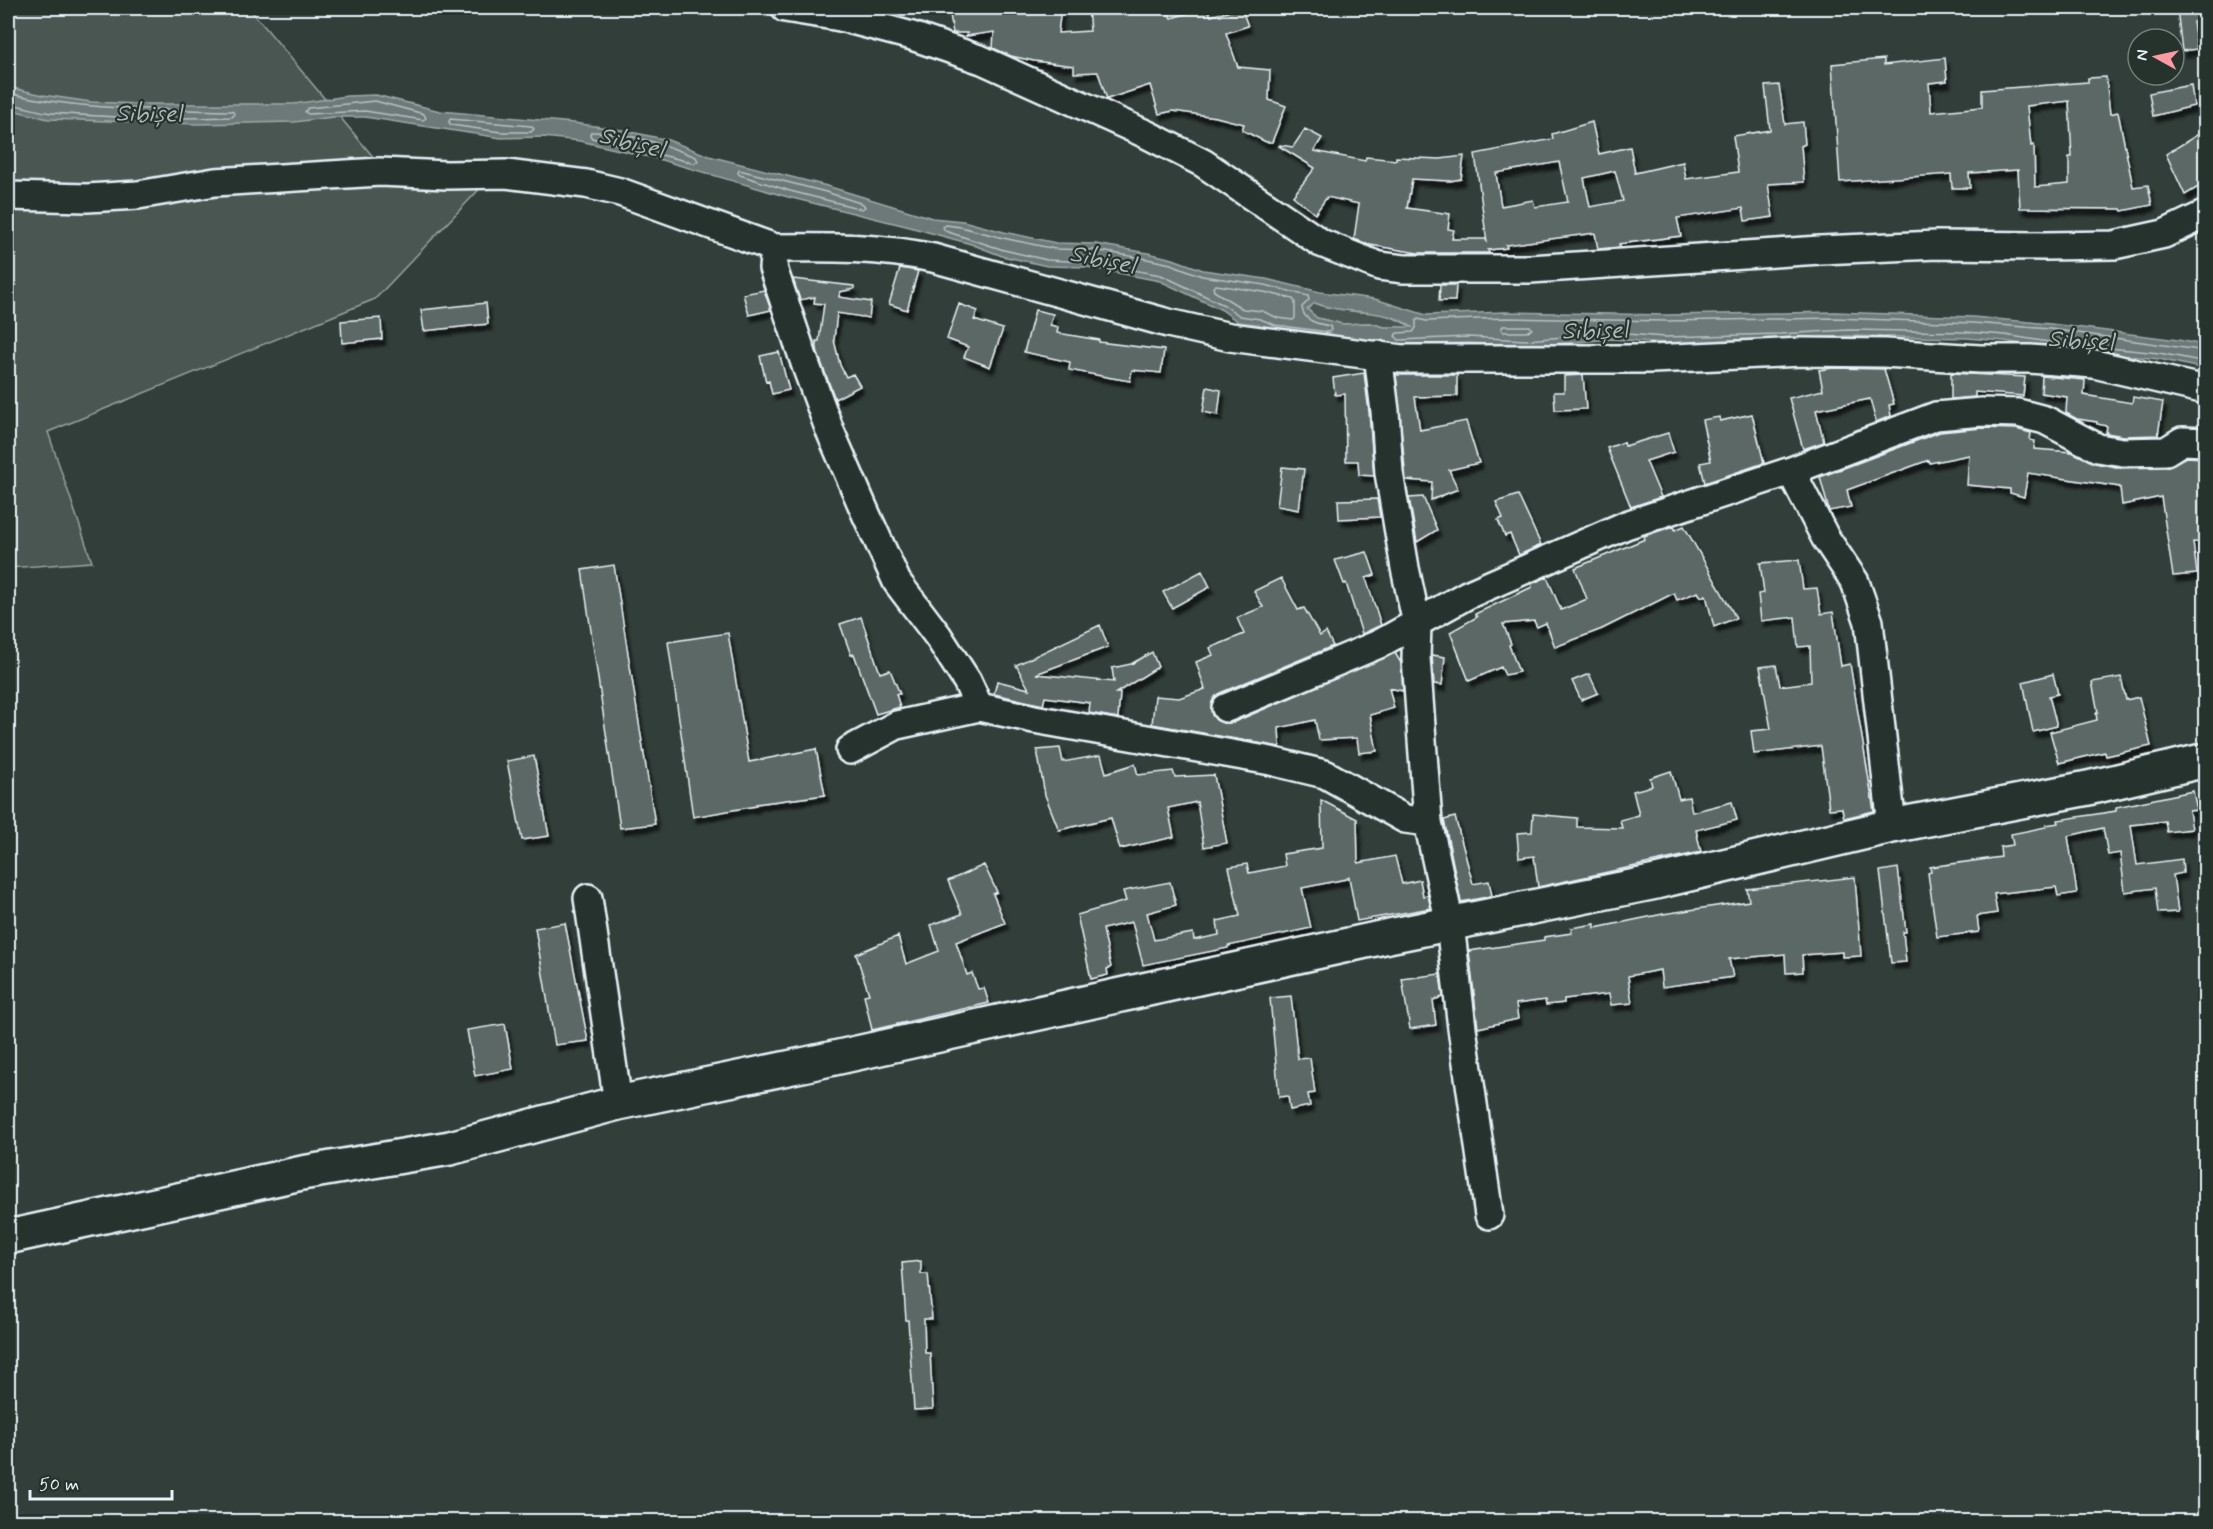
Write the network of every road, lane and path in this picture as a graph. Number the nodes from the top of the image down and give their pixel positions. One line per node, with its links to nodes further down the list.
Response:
1 (785, 8): 3 (street)
2 (8, 196): 4 (street)
3 (2205, 214)
4 (775, 248): 5 (street); 10 (street)
5 (1378, 355): 6 (street); 9 (street)
6 (2205, 390)
7 (2205, 442): 8 (street)
8 (1791, 471): 9 (street); 15 (street)
9 (1417, 624): 11 (street); 14 (street)
10 (980, 707): 12 (street); 14 (street)
11 (1226, 708)
12 (850, 750)
13 (2205, 760): 15 (main road)
14 (1428, 822): 17 (street)
15 (1892, 826): 17 (main road)
16 (588, 898): 18 (street)
17 (1450, 924): 18 (main road); 19 (street)
18 (618, 1103): 20 (main road)
19 (1489, 1215)
20 (8, 1237)

